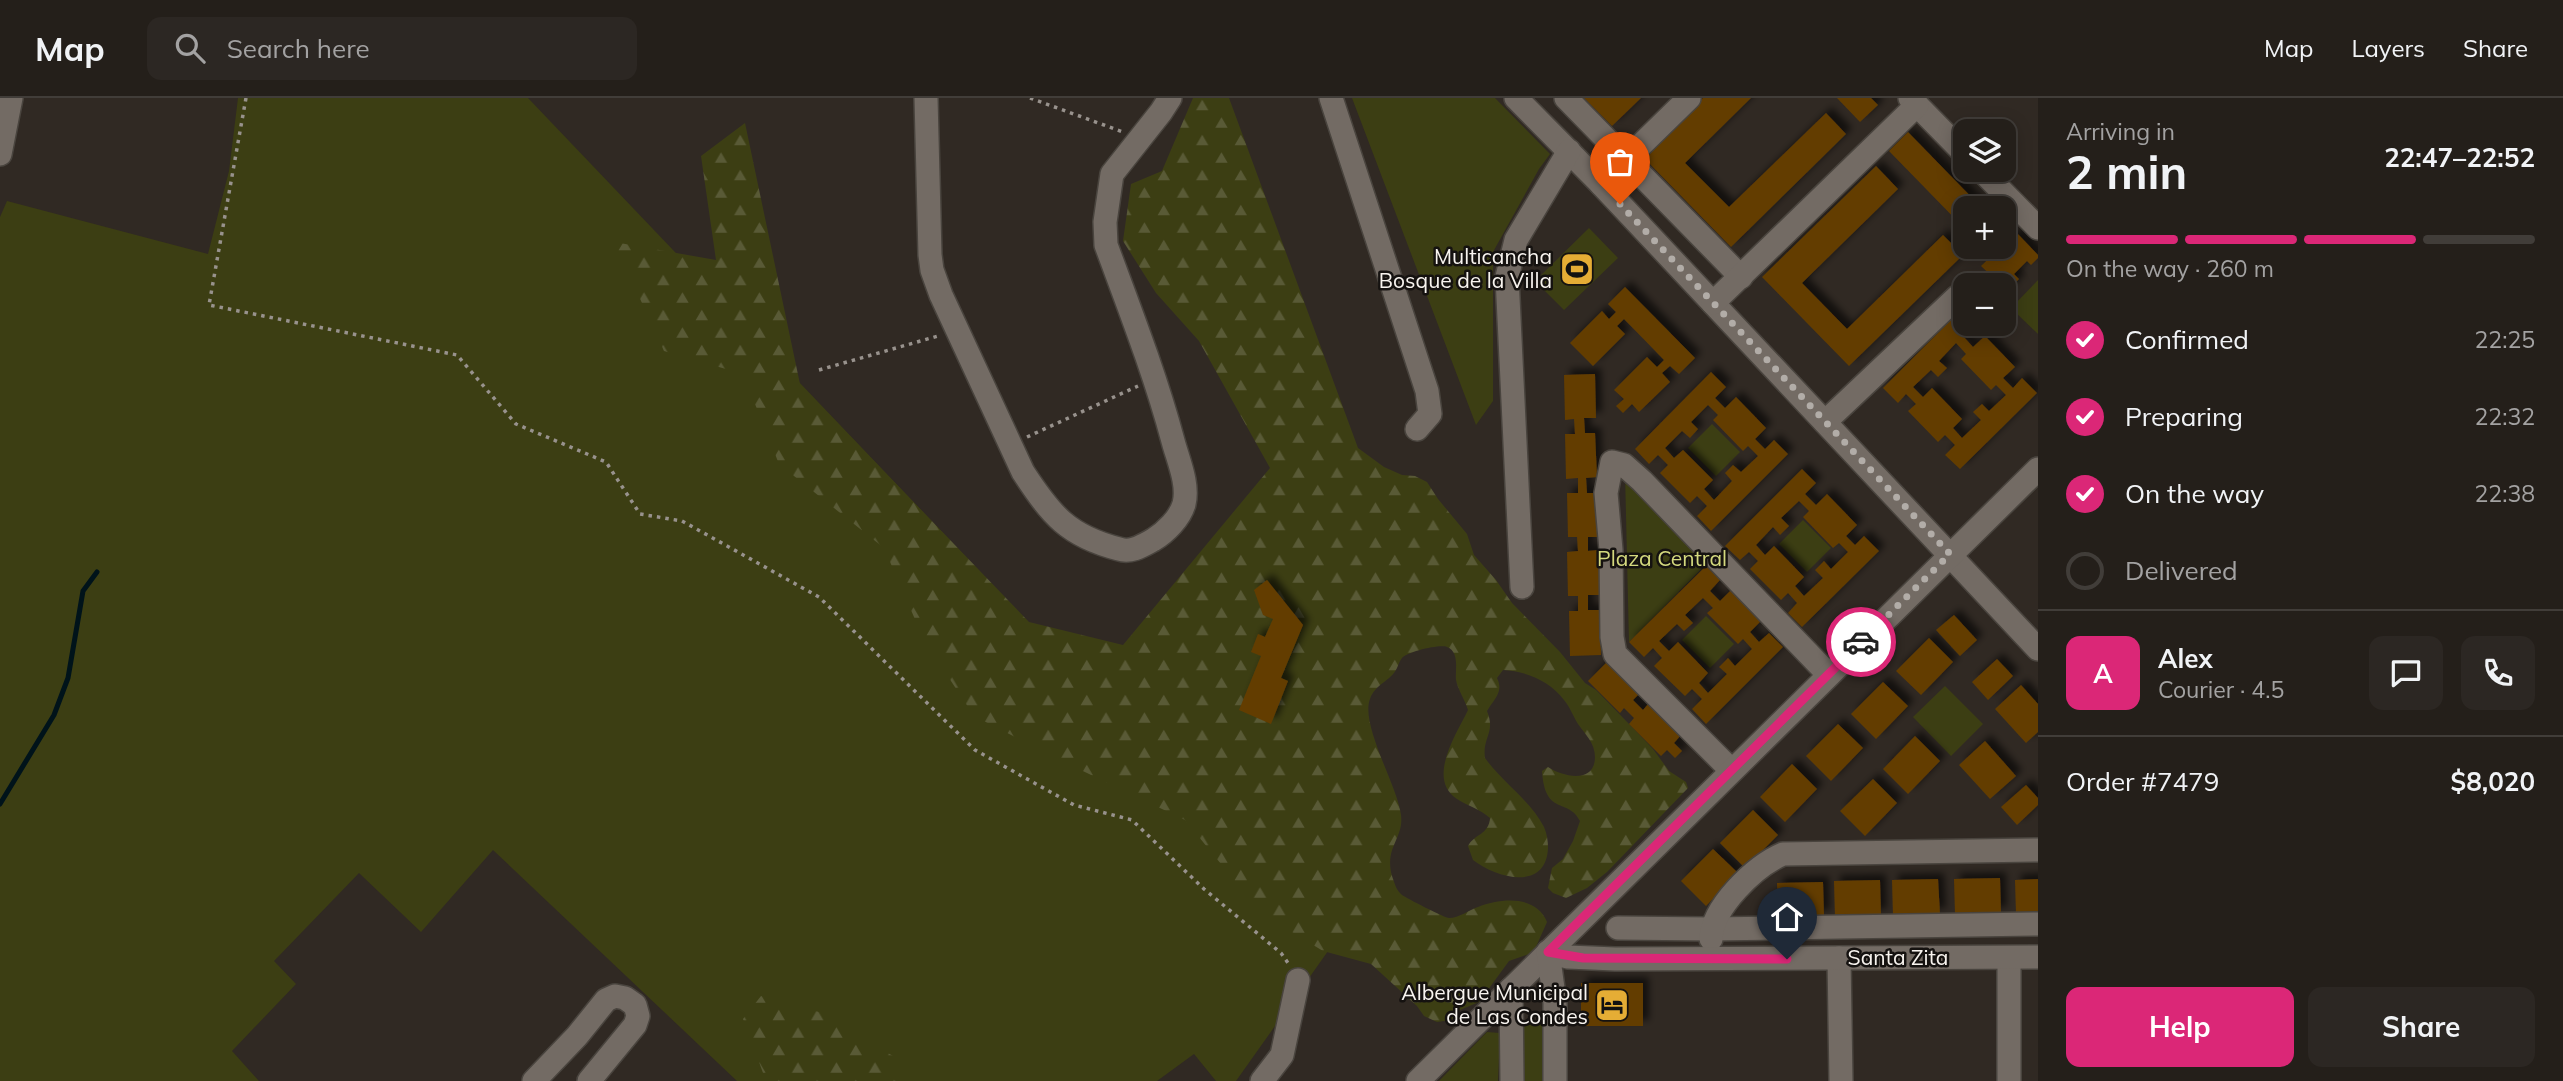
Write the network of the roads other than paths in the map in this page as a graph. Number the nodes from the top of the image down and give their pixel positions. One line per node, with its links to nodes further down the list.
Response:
1 (10, 98): 11 (street)
2 (926, 98): 3 (street)
3 (1170, 98)
4 (1331, 98): 20 (street)
5 (1516, 98): 10 (street)
6 (1566, 98): 12 (street)
7 (1689, 98): 12 (street)
8 (1914, 101): 9 (street); 16 (street)
9 (1953, 142)
10 (1569, 151): 14 (street); 23 (street)
11 (0, 154)
12 (1626, 160): 14 (street); 16 (street)
13 (1993, 182): 15 (street)
14 (1601, 184): 18 (street)
15 (2038, 228)
16 (1741, 277): 18 (street)
17 (1953, 301): 19 (street)
18 (1713, 303): 19 (street)
19 (1825, 422): 22 (street)
20 (1417, 429)
21 (2038, 469): 22 (street)
22 (1950, 554): 24 (street); 25 (street)
23 (1522, 587)
24 (2038, 649)
25 (1828, 674): 26 (street); 26 (street)
26 (1731, 770): 31 (street)
27 (2038, 850): 30 (street)
28 (2038, 924): 30 (street)
29 (1618, 928): 30 (street)
30 (1711, 929): 35 (street)
31 (1548, 952): 35 (street, Santa Zita); 37 (street); 43 (street)
32 (2038, 957): 34 (street, Santa Zita)
33 (1839, 958): 34 (street, Santa Zita); 35 (street, Santa Zita); 44 (street)
34 (2009, 958): 45 (street)
35 (1710, 959)
36 (1298, 980): 40 (street)
37 (1511, 989): 41 (street); 42 (street)
38 (534, 1081): 39 (street)
39 (589, 1081)
40 (1262, 1081)
41 (1418, 1081)
42 (1512, 1081)
43 (1556, 1081)
44 (1841, 1081)
45 (2009, 1081)

